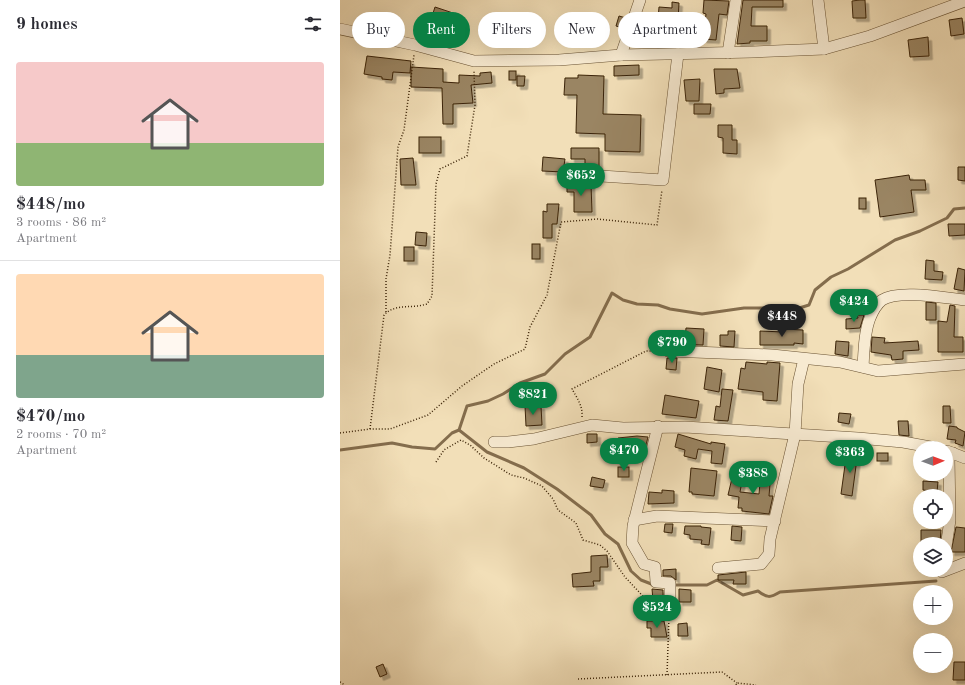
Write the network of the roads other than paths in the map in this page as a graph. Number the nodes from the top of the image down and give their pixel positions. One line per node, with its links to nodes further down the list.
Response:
1 (640, 0): 9 (street)
2 (736, 0): 7 (street)
3 (818, 0): 6 (street)
4 (965, 1): 6 (street)
5 (340, 29): 9 (street)
6 (824, 49): 7 (street)
7 (728, 53): 8 (street)
8 (678, 54): 9 (street); 10 (street)
9 (621, 55)
10 (570, 174)
11 (965, 300): 15 (street)
12 (668, 351): 13 (street)
13 (804, 359): 15 (street); 17 (street)
14 (965, 364): 15 (street)
15 (863, 367)
16 (658, 426): 17 (street); 18 (street); 23 (street)
17 (795, 434): 19 (street); 24 (street)
18 (494, 442)
19 (913, 444)
20 (953, 453): 21 (street)
21 (965, 458)
22 (950, 481): 25 (street)
23 (634, 520): 24 (street); 29 (street)
24 (775, 521): 27 (street)
25 (947, 537)
26 (965, 563): 28 (street)
27 (718, 568)
28 (953, 568)
29 (670, 607)

